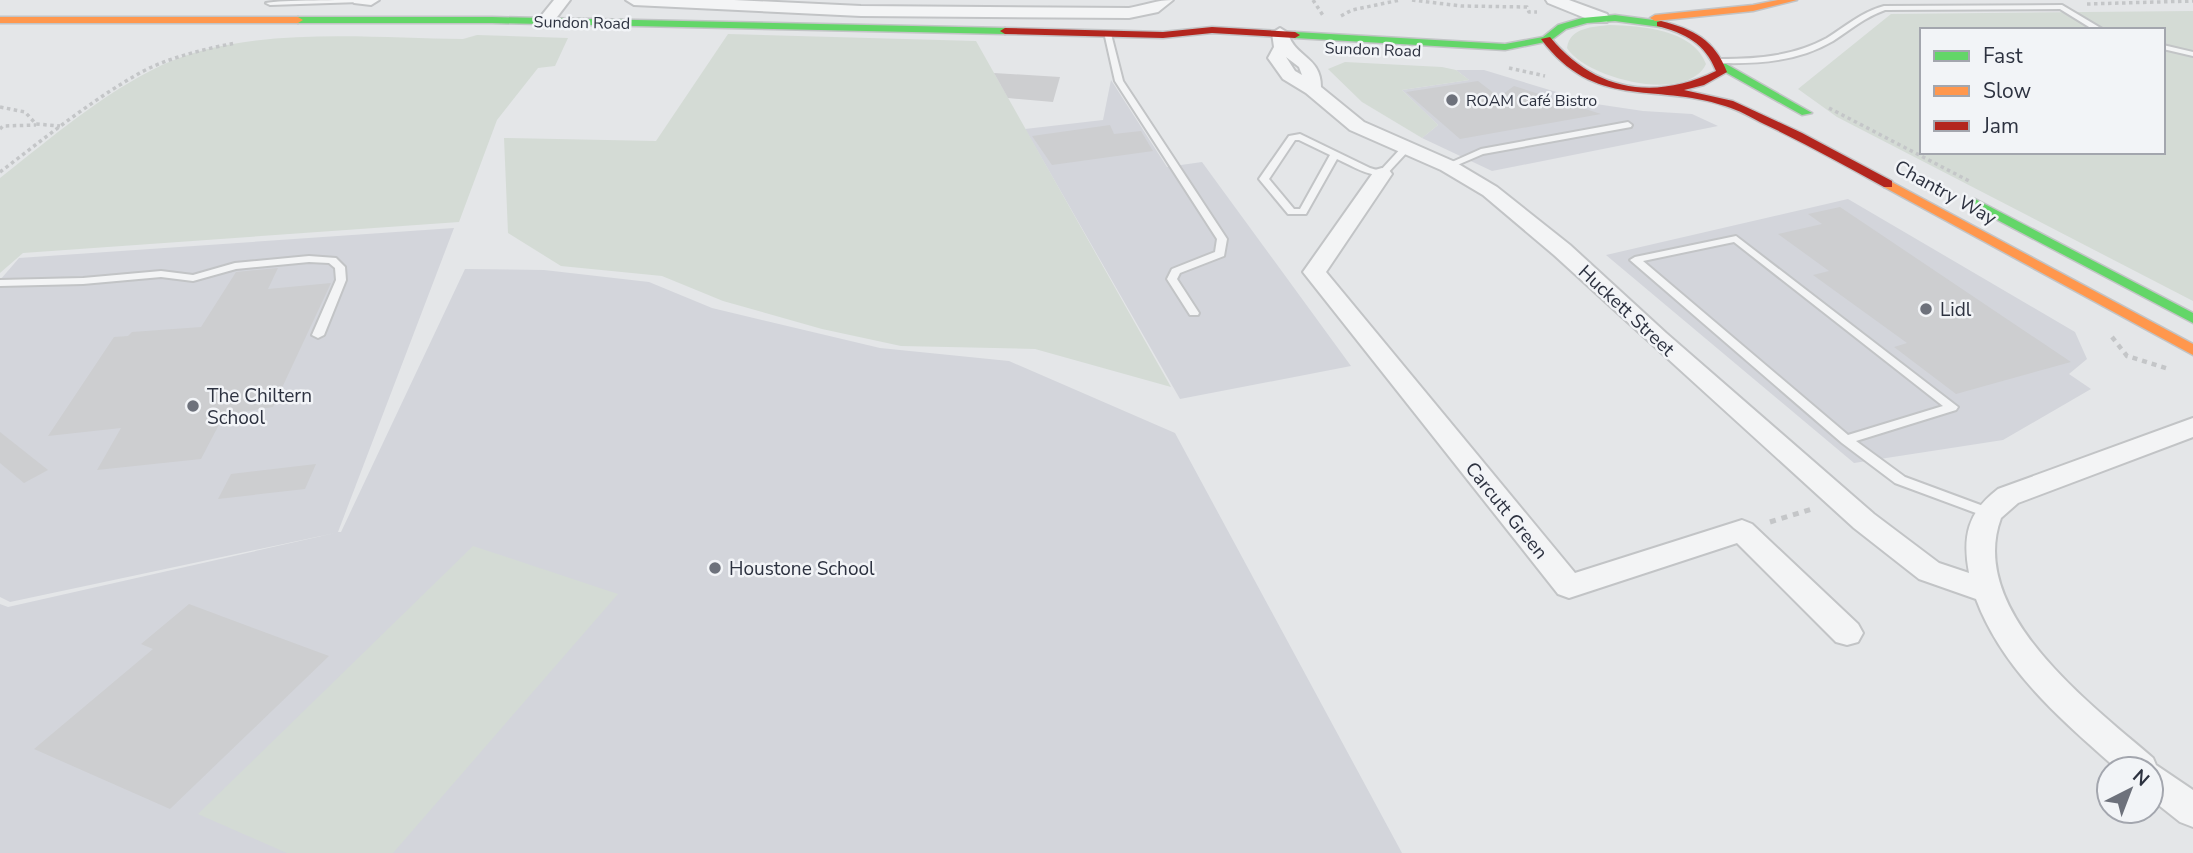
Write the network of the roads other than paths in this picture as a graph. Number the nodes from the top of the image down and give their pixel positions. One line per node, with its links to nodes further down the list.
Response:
1 (360, 0): 2 (street); 8 (lane)
2 (371, 0)
3 (562, 0): 15 (street)
4 (634, 0): 9 (street)
5 (1165, 0): 9 (street)
6 (1555, 0): 12 (street)
7 (1793, 0): 11 (street)
8 (270, 3)
9 (863, 5)
10 (1534, 6): 16 (street)
11 (1753, 8): 13 (street); 19 (street)
12 (1601, 18): 13 (street); 16 (street)
13 (1640, 19): 19 (street)
14 (0, 20): 15 (street, Sundon Road)
15 (545, 21): 18 (street, Sundon Road)
16 (1560, 27): 20 (street)
17 (2097, 28): 24 (lane)
18 (1107, 34): 21 (street, Sundon Road); 37 (lane)
19 (1714, 37): 24 (street)
20 (1546, 39): 21 (street, Sundon Road); 27 (street)
21 (1281, 40): 25 (street, Sundon Road); 31 (street, Huckett Street)
22 (2165, 47): 23 (lane)
23 (2193, 54)
24 (1721, 63): 28 (street); 29 (street)
25 (1510, 64)
26 (1551, 74): 27 (street)
27 (1582, 75): 28 (street)
28 (1671, 91): 40 (street, Chantry Way)
29 (1820, 121)
30 (1628, 125): 33 (lane)
31 (1406, 148): 33 (street, Huckett Street); 34 (lane)
32 (1335, 154): 32 (lane); 34 (lane)
33 (1448, 166): 44 (street, Huckett Street)
34 (1382, 174): 45 (street, Carcutt Green)
35 (1966, 198): 38 (street, Chantry Way)
36 (0, 283): 39 (lane)
37 (1194, 313)
38 (2193, 319)
39 (318, 335)
40 (2193, 350)
41 (2193, 427): 43 (street)
42 (1846, 440): 42 (lane); 43 (lane)
43 (1989, 513): 44 (street)
44 (1987, 591): 46 (street)
45 (1847, 633)
46 (2125, 755)
47 (2165, 789): 48 (street)
48 (2193, 811)

